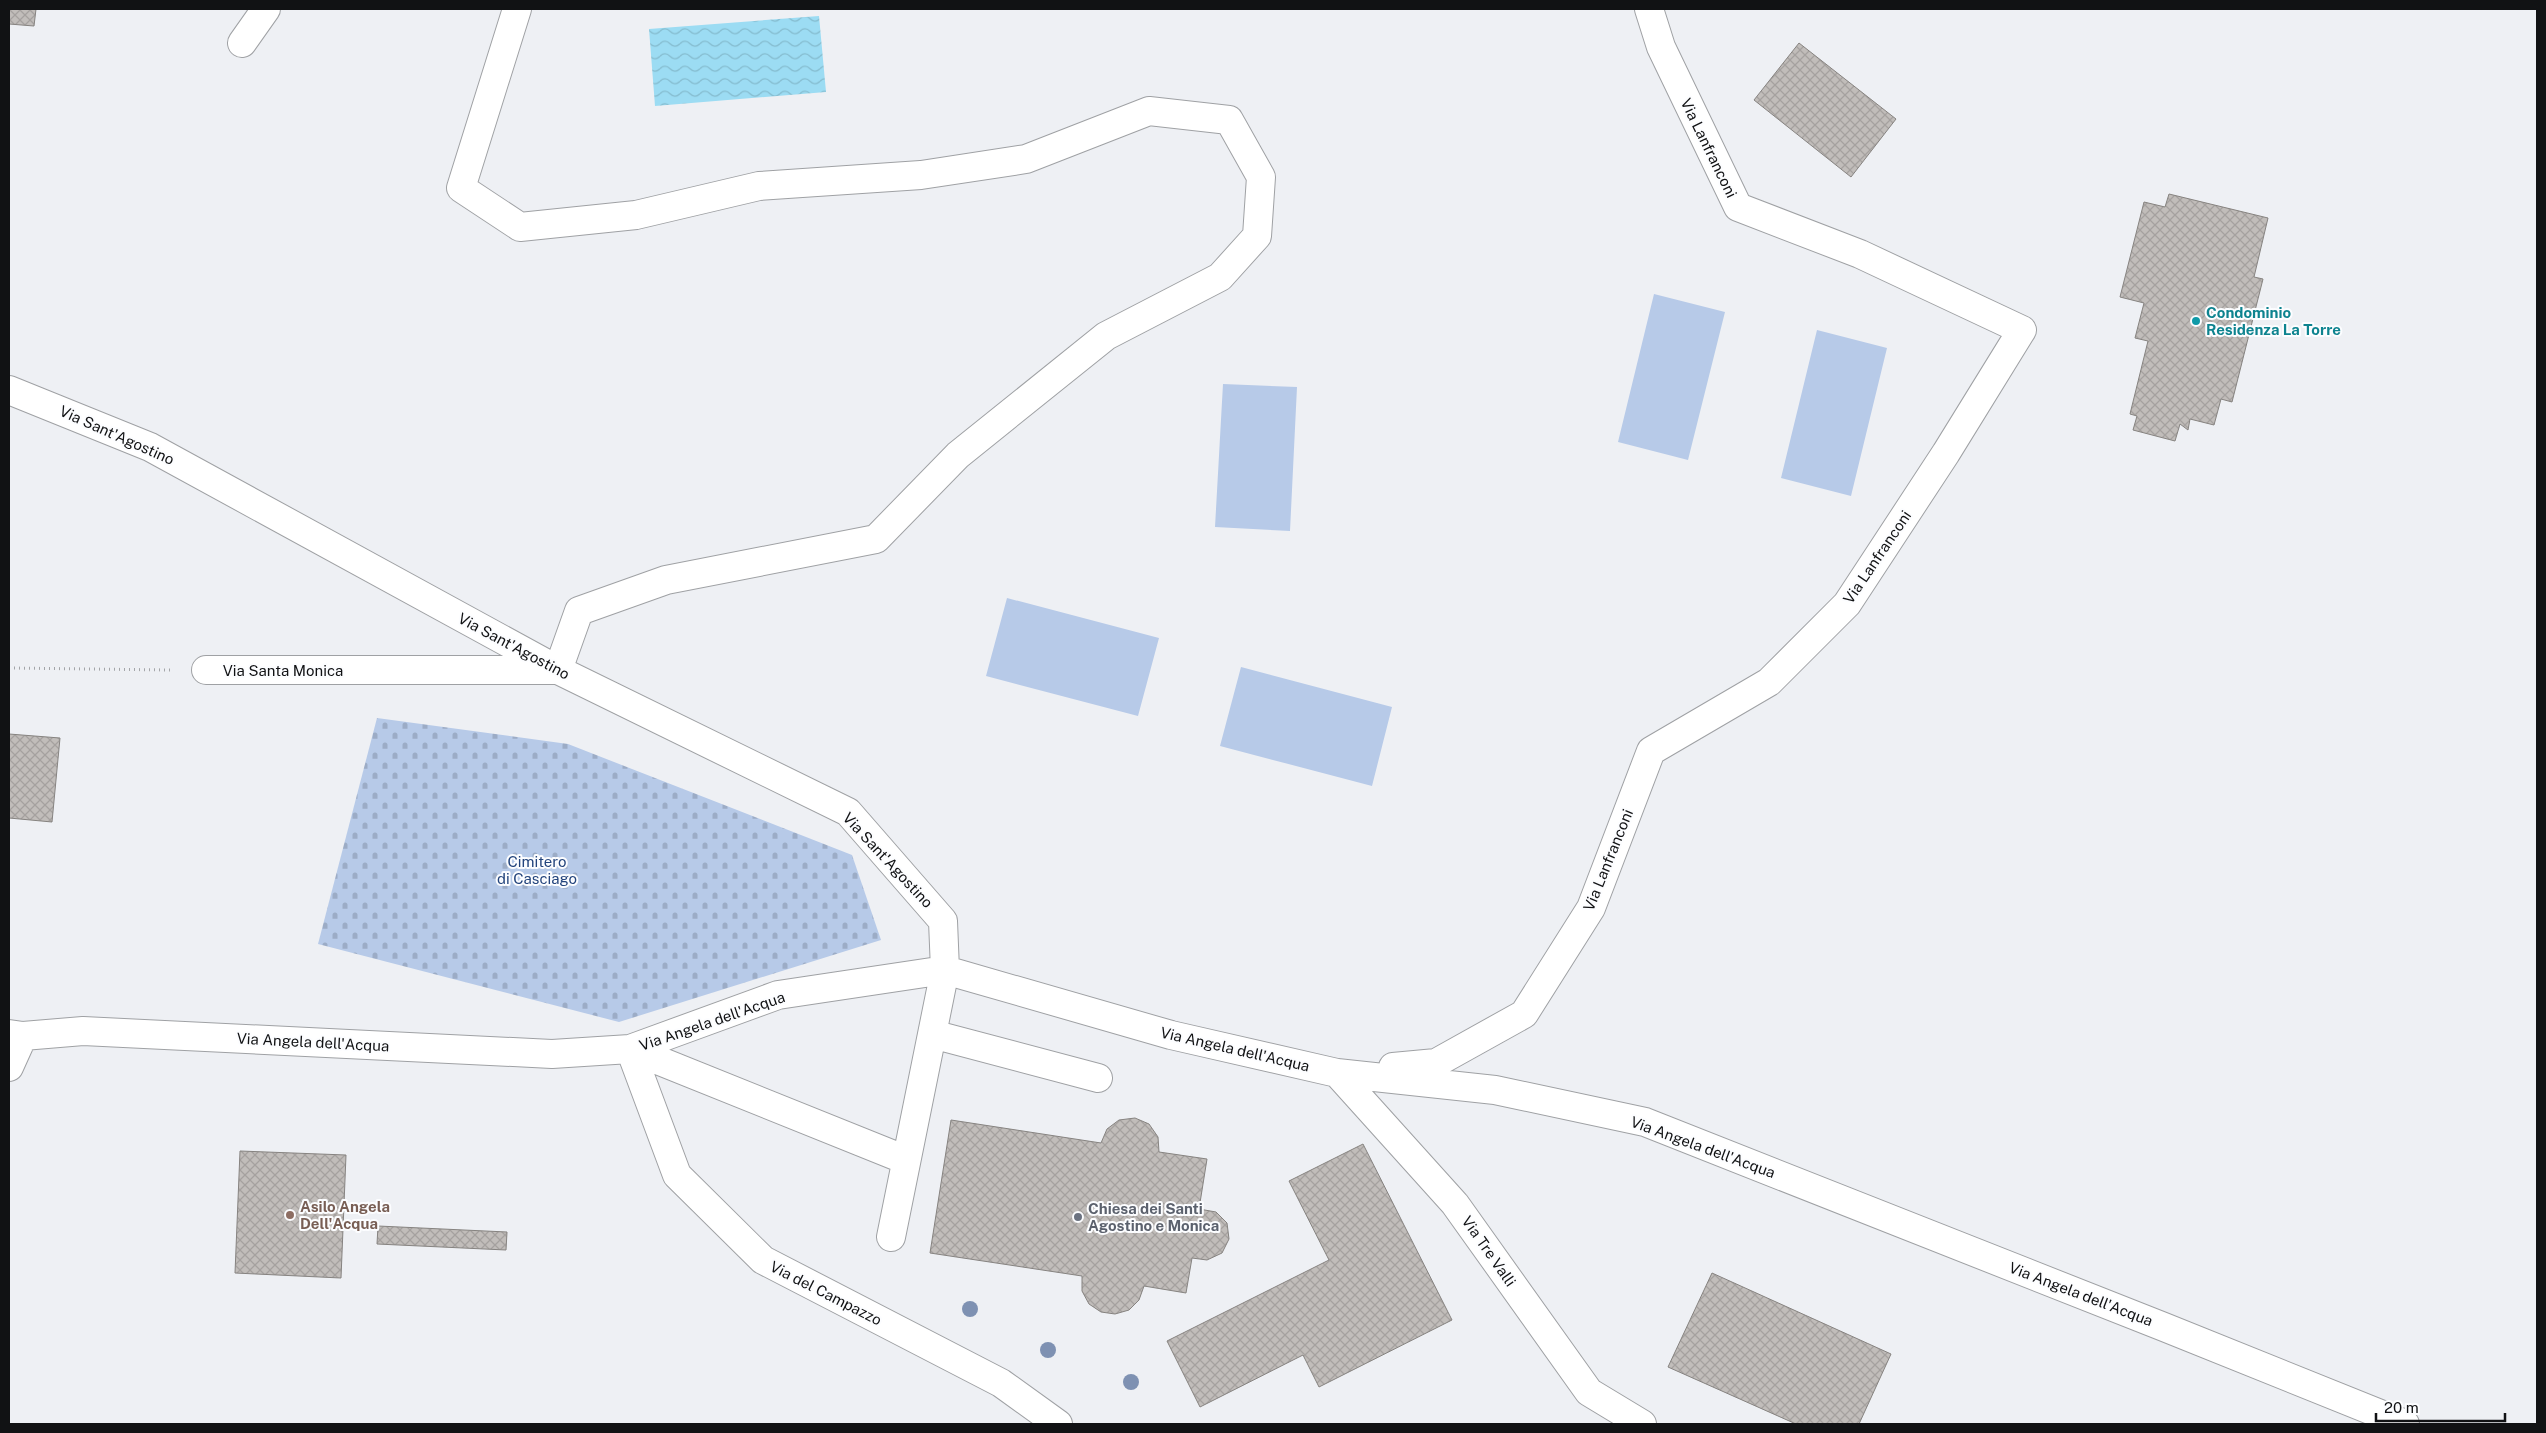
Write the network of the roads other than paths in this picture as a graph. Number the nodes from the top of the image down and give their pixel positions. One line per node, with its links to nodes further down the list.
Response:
1 (266, 9): 4 (street)
2 (517, 9): 7 (street)
3 (1649, 9): 13 (street, Via Lanfranconi)
4 (242, 43)
5 (9, 390): 7 (street, Via Sant'Agostino)
6 (206, 670): 7 (street, Via Santa Monica)
7 (558, 670): 8 (street, Via Sant'Agostino)
8 (944, 970): 9 (street, Via Sant'Agostino); 11 (street, Via Angela dell'Acqua); 13 (street, Via Angela dell'Acqua)
9 (932, 1034): 14 (street); 15 (street, Via Sant'Agostino)
10 (16, 1035): 11 (street, Via Angela dell'Acqua); 12 (street)
11 (630, 1049): 15 (street); 17 (street, Via del Campazzo)
12 (9, 1067)
13 (1337, 1073): 18 (street, Via Tre Valli); 19 (street, Via Angela dell'Acqua)
14 (1098, 1078)
15 (906, 1160): 16 (street, Via Sant'Agostino)
16 (891, 1238)
17 (1058, 1424)
18 (1642, 1424)
19 (2405, 1424)

